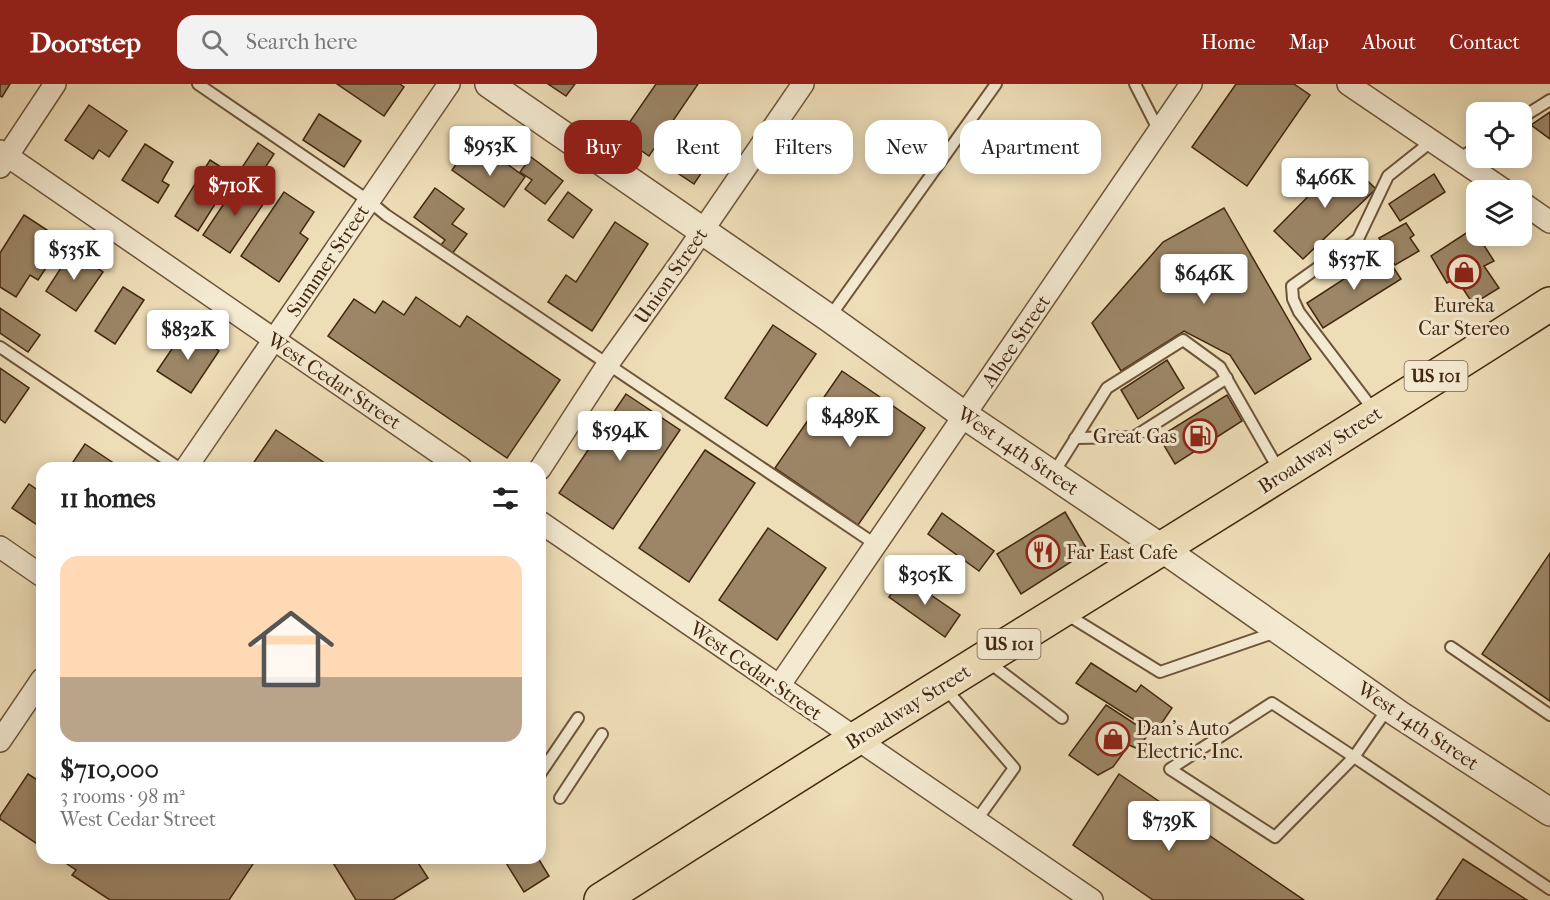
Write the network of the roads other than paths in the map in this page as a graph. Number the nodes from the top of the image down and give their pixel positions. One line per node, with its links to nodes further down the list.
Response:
1 (55, 84): 15 (street)
2 (198, 84): 18 (lane)
3 (449, 84): 18 (street, Summer Street)
4 (489, 84): 21 (street, West 14th Street)
5 (803, 84): 21 (street, Union Street)
6 (996, 84): 23 (lane)
7 (1135, 84): 12 (lane)
8 (1191, 84): 12 (street, Albee Street)
9 (1348, 84): 13 (street)
10 (1550, 100): 11 (lane)
11 (1532, 111)
12 (1159, 132): 29 (street, Albee Street)
13 (1432, 141): 14 (street); 28 (lane)
14 (1466, 154)
15 (2, 158): 24 (street, West Cedar Street)
16 (1481, 168): 17 (street)
17 (1494, 180)
18 (369, 201): 24 (street, Summer Street); 26 (lane)
19 (1532, 210): 20 (street)
20 (1550, 222)
21 (702, 232): 23 (street, West 14th Street); 26 (street, Union Street)
22 (1550, 303): 28 (highway, Broadway Street / US 101)
23 (829, 318): 29 (street, West 14th Street)
24 (275, 340): 32 (street, Summer Street); 33 (street, West Cedar Street)
25 (0, 347): 31 (lane)
26 (608, 364): 34 (street, Union Street); 38 (lane)
27 (1227, 378): 30 (lane); 30 (lane); 36 (lane)
28 (1377, 414): 36 (highway, Broadway Street / US 101)
29 (964, 415): 35 (street, West 14th Street); 38 (street, Albee Street)
30 (1075, 438): 35 (lane)
31 (170, 462)
32 (190, 462)
33 (452, 462)
34 (545, 462)
35 (1053, 474): 40 (street, West 14th Street)
36 (1282, 475): 40 (highway, Broadway Street / US 101)
37 (546, 526): 47 (street, West Cedar Street)
38 (875, 544): 47 (street, Albee Street)
39 (0, 547): 41 (street)
40 (1163, 549): 42 (highway, Broadway Street / US 101); 43 (street, West 14th Street)
41 (36, 572)
42 (1062, 611): 43 (lane); 45 (highway, Broadway Street / US 101)
43 (1280, 631): 49 (street, West 14th Street)
44 (1451, 647): 50 (lane)
45 (984, 659): 46 (highway, Broadway Street / US 101); 52 (lane)
46 (942, 686): 54 (highway, Broadway Street / US 101); 60 (lane)
47 (779, 687): 54 (street, West Cedar Street)
48 (36, 688): 55 (street)
49 (1389, 707): 56 (lane); 59 (street, West 14th Street)
50 (1550, 715)
51 (578, 718): 57 (lane)
52 (1062, 718)
53 (602, 734): 58 (lane)
54 (856, 739): 60 (street, West Cedar Street); 62 (highway, Broadway Street / US 101)
55 (0, 741)
56 (1354, 757): 56 (lane); 61 (lane)
57 (546, 765)
58 (560, 798)
59 (1550, 812)
60 (976, 821): 63 (street, West Cedar Street)
61 (1550, 889)
62 (601, 900)
63 (1092, 900)

